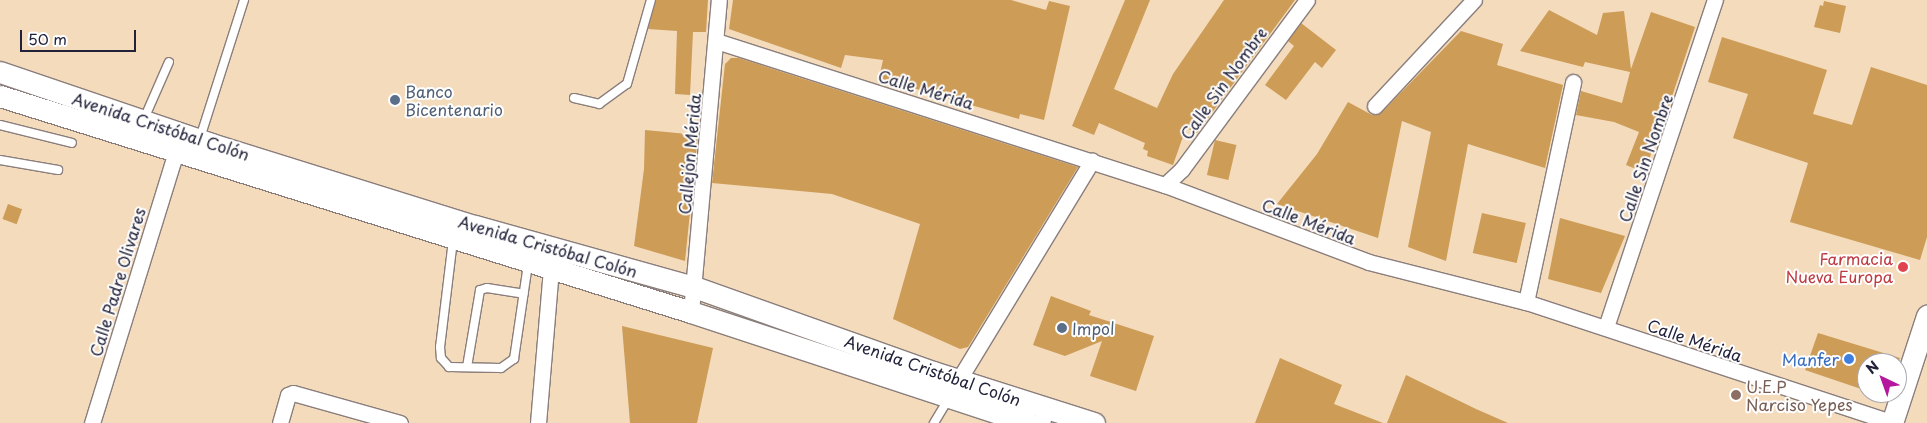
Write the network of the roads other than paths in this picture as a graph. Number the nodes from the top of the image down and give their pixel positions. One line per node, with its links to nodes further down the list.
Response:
1 (244, 0): 16 (lane)
2 (651, 0): 12 (lane)
3 (719, 0): 7 (street, Callejón Mérida)
4 (1307, 0): 22 (street, Calle Sin Nombre)
5 (1474, 0): 13 (street)
6 (1715, 0): 31 (street, Calle Sin Nombre)
7 (716, 41): 20 (street, Calle Mérida); 26 (street, Callejón Mérida)
8 (169, 62): 14 (lane)
9 (0, 72): 14 (street, Avenida Cristóbal Colón)
10 (1573, 82): 28 (street)
11 (0, 96): 18 (street, Avenida Cristóbal Colón)
12 (574, 98)
13 (1376, 106)
14 (143, 121): 16 (street, Avenida Cristóbal Colón)
15 (0, 125): 17 (lane)
16 (199, 140): 26 (street, Avenida Cristóbal Colón)
17 (72, 143)
18 (176, 151): 23 (street, Avenida Cristóbal Colón); 35 (street, Calle Padre Olivares)
19 (0, 160): 21 (lane)
20 (1092, 161): 22 (street, Calle Mérida); 33 (street)
21 (58, 170)
22 (1165, 185): 28 (street, Calle Mérida)
23 (453, 238): 24 (street, Avenida Cristóbal Colón); 32 (lane)
24 (529, 262): 25 (street, Avenida Cristóbal Colón); 27 (lane)
25 (551, 269): 29 (street, Avenida Cristóbal Colón); 38 (street)
26 (694, 287): 29 (street, Callejón Mérida); 33 (street, Avenida Cristóbal Colón)
27 (524, 294): 32 (lane); 32 (lane)
28 (1526, 302): 31 (street, Calle Mérida)
29 (691, 312): 33 (street, Avenida Cristóbal Colón)
30 (1927, 316): 42 (street)
31 (1606, 327): 42 (street, Calle Mérida)
32 (467, 367)
33 (954, 389): 34 (street, Avenida Cristóbal Colón); 39 (lane); 40 (street, Avenida Cristóbal Colón)
34 (1044, 416): 41 (street, Avenida Cristóbal Colón)
35 (92, 423)
36 (280, 423): 37 (street)
37 (400, 423)
38 (538, 423)
39 (934, 423)
40 (1029, 423)
41 (1094, 423)
42 (1892, 423)

